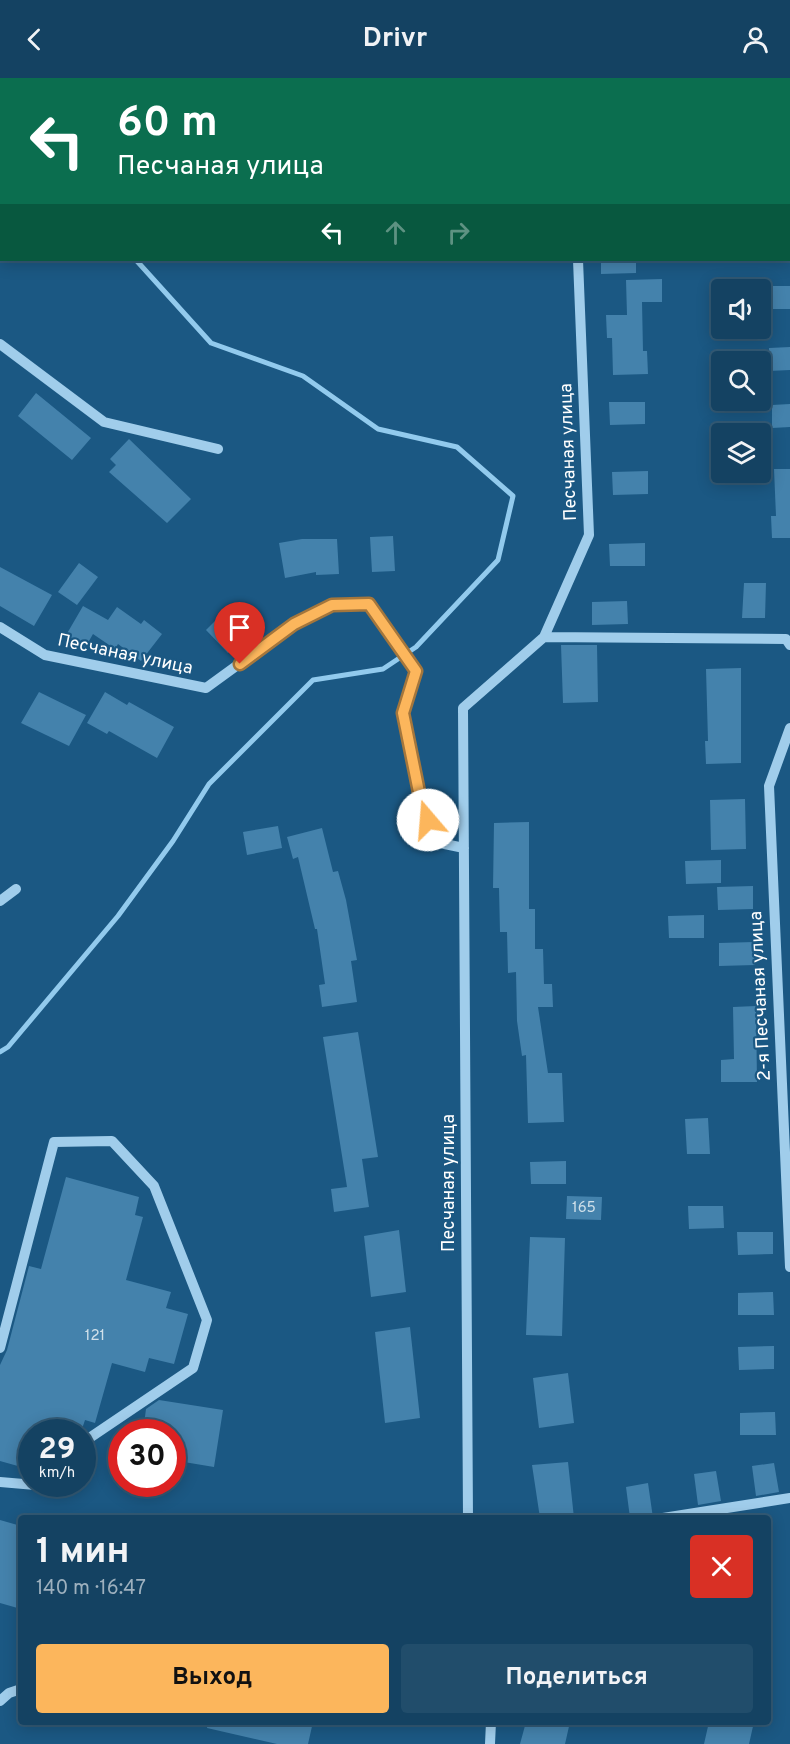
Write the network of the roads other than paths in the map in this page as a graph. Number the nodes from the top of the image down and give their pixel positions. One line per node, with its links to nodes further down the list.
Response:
1 (578, 261): 5 (street, Песчаная улица)
2 (0, 344): 3 (street)
3 (218, 449)
4 (0, 627): 8 (street, Песчаная улица)
5 (544, 637): 6 (street); 8 (street, Песчаная улица)
6 (790, 645)
7 (790, 728): 11 (street, 2-я Песчаная улица)
8 (464, 849): 17 (street, Песчаная улица)
9 (16, 889): 10 (street)
10 (0, 901)
11 (790, 1268)
12 (0, 1348): 13 (street)
13 (96, 1434)
14 (0, 1482): 15 (street)
15 (18, 1484)
16 (790, 1498): 18 (street)
17 (468, 1515)
18 (682, 1515)
19 (18, 1690): 20 (street)
20 (0, 1701)
21 (491, 1725): 22 (street)
22 (490, 1744)

